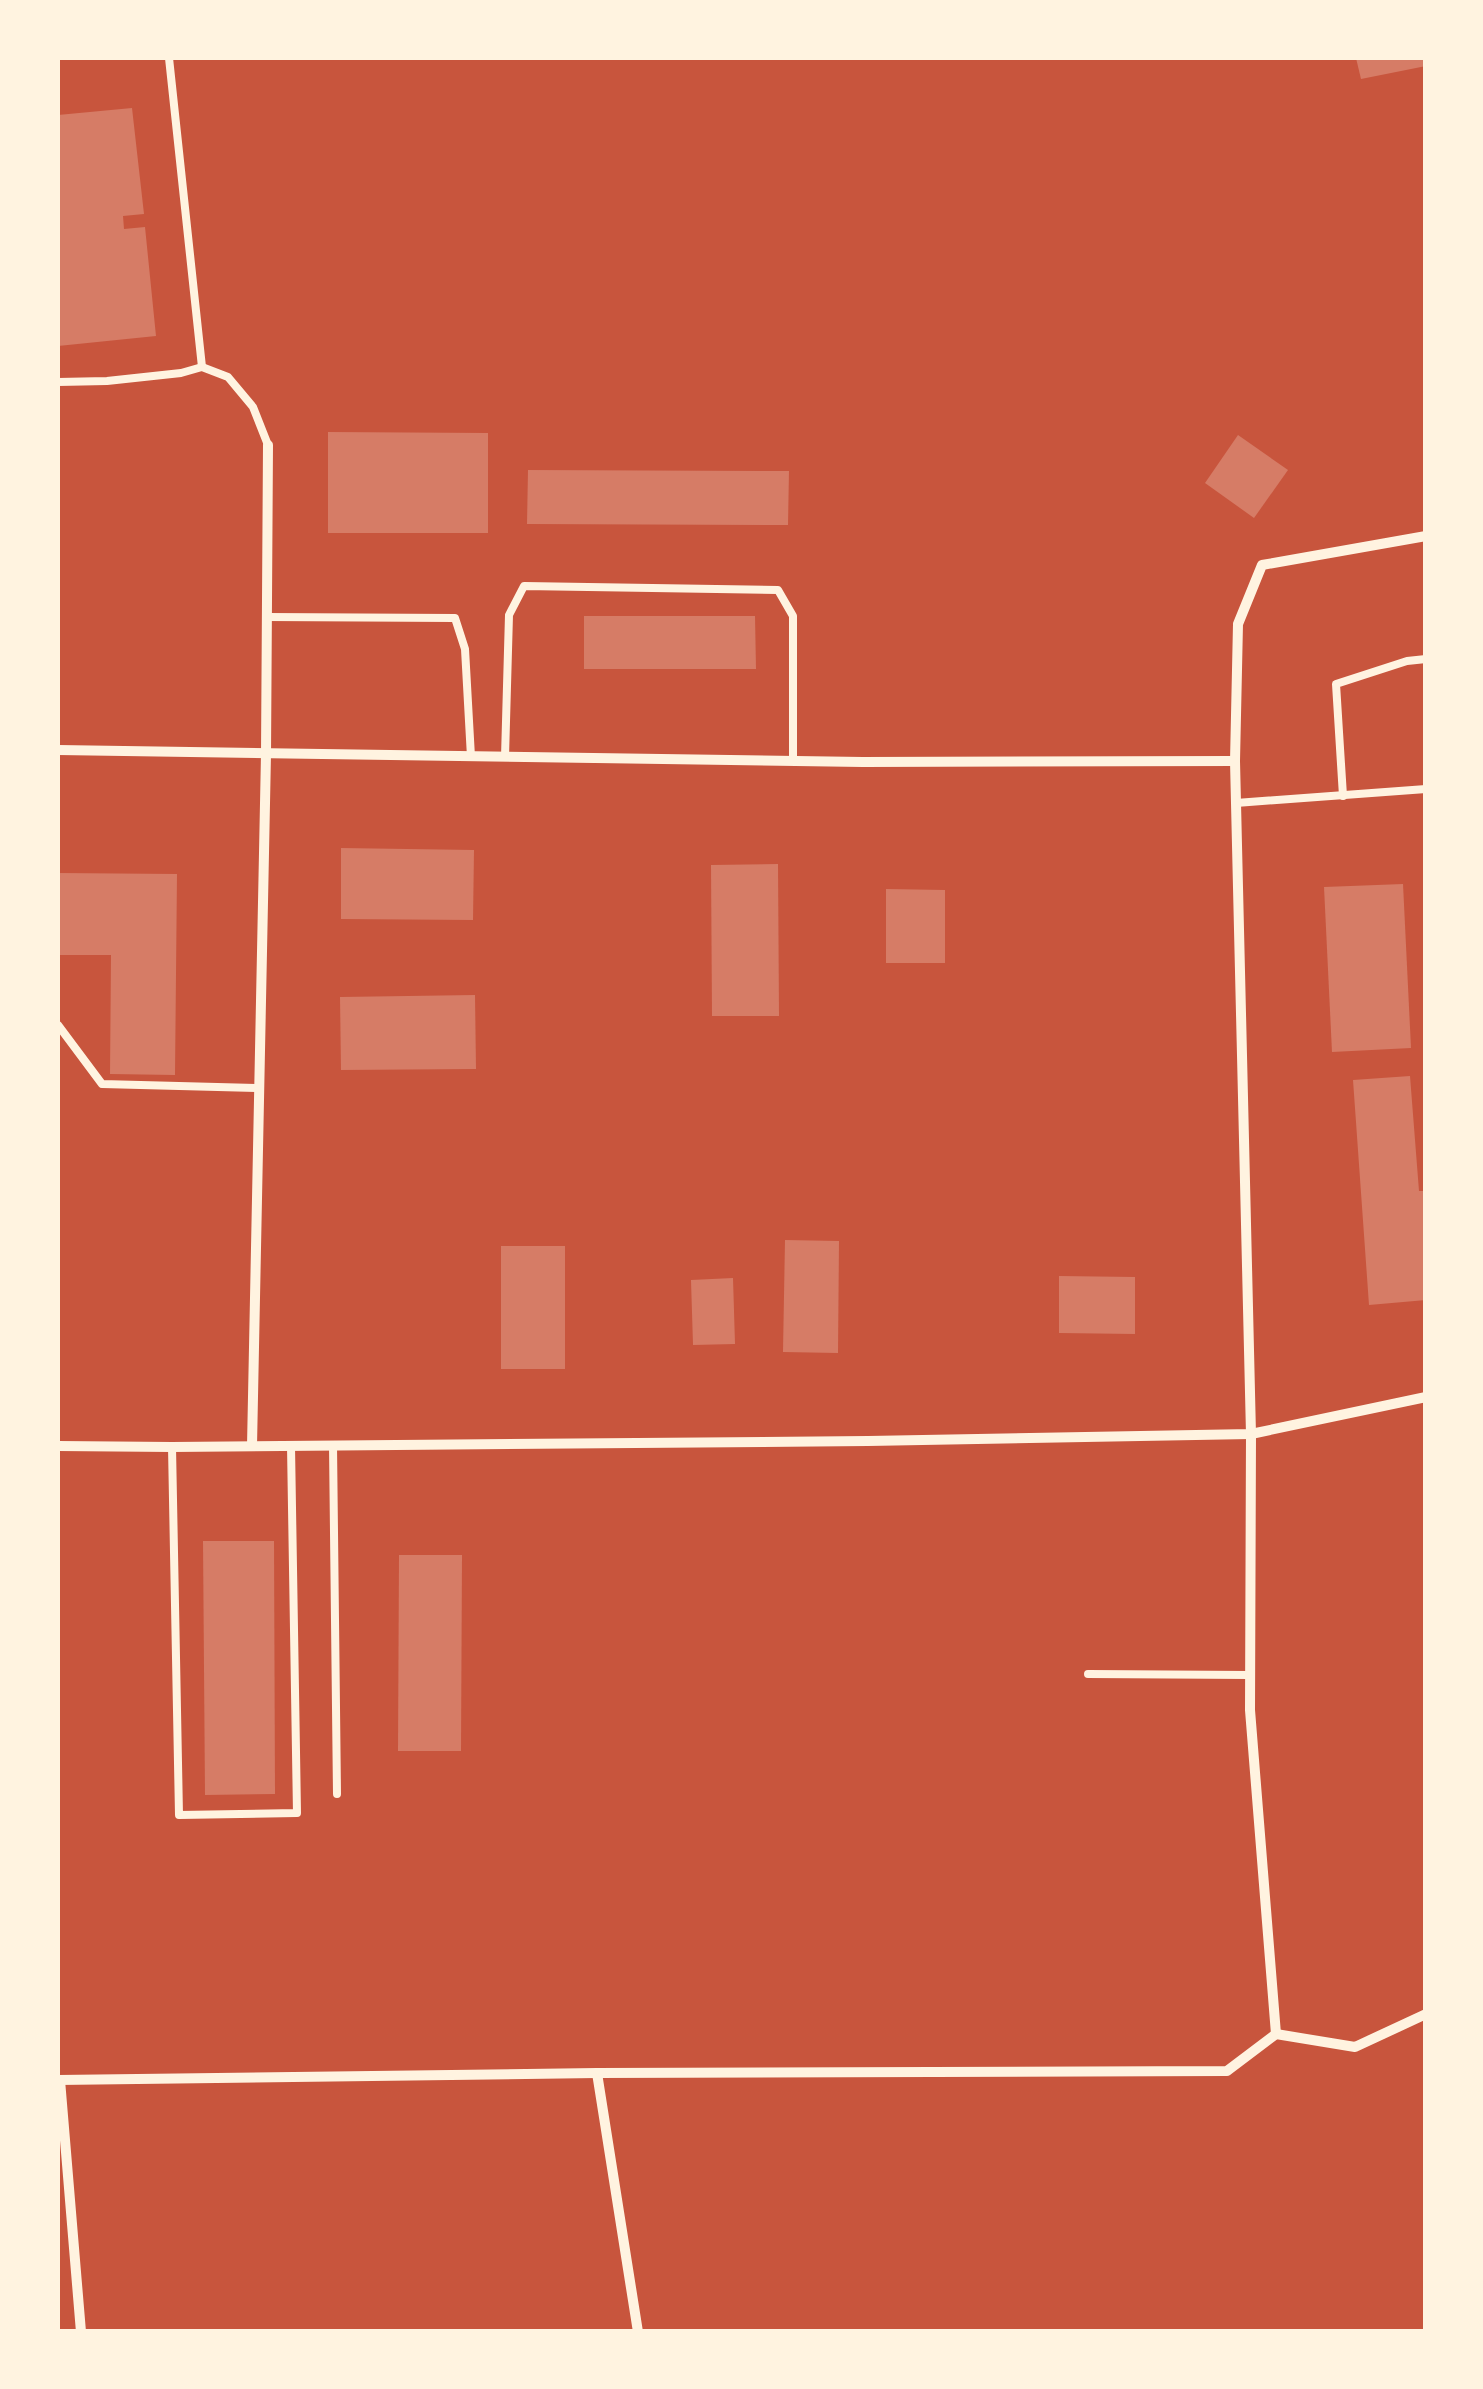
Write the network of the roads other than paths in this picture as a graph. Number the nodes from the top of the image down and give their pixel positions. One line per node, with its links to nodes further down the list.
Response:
1 (169, 58): 2 (lane)
2 (202, 367): 3 (lane); 4 (lane)
3 (58, 382)
4 (268, 445): 6 (street)
5 (1426, 536): 12 (street)
6 (266, 617): 9 (street); 10 (lane)
7 (1426, 659): 15 (lane)
8 (58, 750): 9 (street)
9 (266, 754): 10 (street); 18 (street)
10 (471, 757): 11 (street)
11 (505, 758): 13 (street); 13 (lane)
12 (1234, 760): 13 (street); 16 (street)
13 (793, 762)
14 (1426, 789): 15 (lane)
15 (1343, 796): 16 (lane)
16 (1236, 804): 20 (street)
17 (58, 1025): 18 (lane)
18 (258, 1088): 23 (street)
19 (1426, 1397): 20 (street)
20 (1251, 1434): 21 (street); 27 (street)
21 (333, 1445): 24 (street); 28 (lane)
22 (58, 1446): 25 (street)
23 (252, 1446): 24 (street); 25 (street)
24 (290, 1446): 25 (lane)
25 (172, 1447)
26 (1088, 1674): 27 (lane)
27 (1250, 1675): 30 (street)
28 (337, 1794)
29 (1426, 2014): 30 (street)
30 (1276, 2034): 31 (street)
31 (597, 2073): 32 (street); 34 (street)
32 (59, 2080): 33 (street)
33 (81, 2332)
34 (638, 2332)

